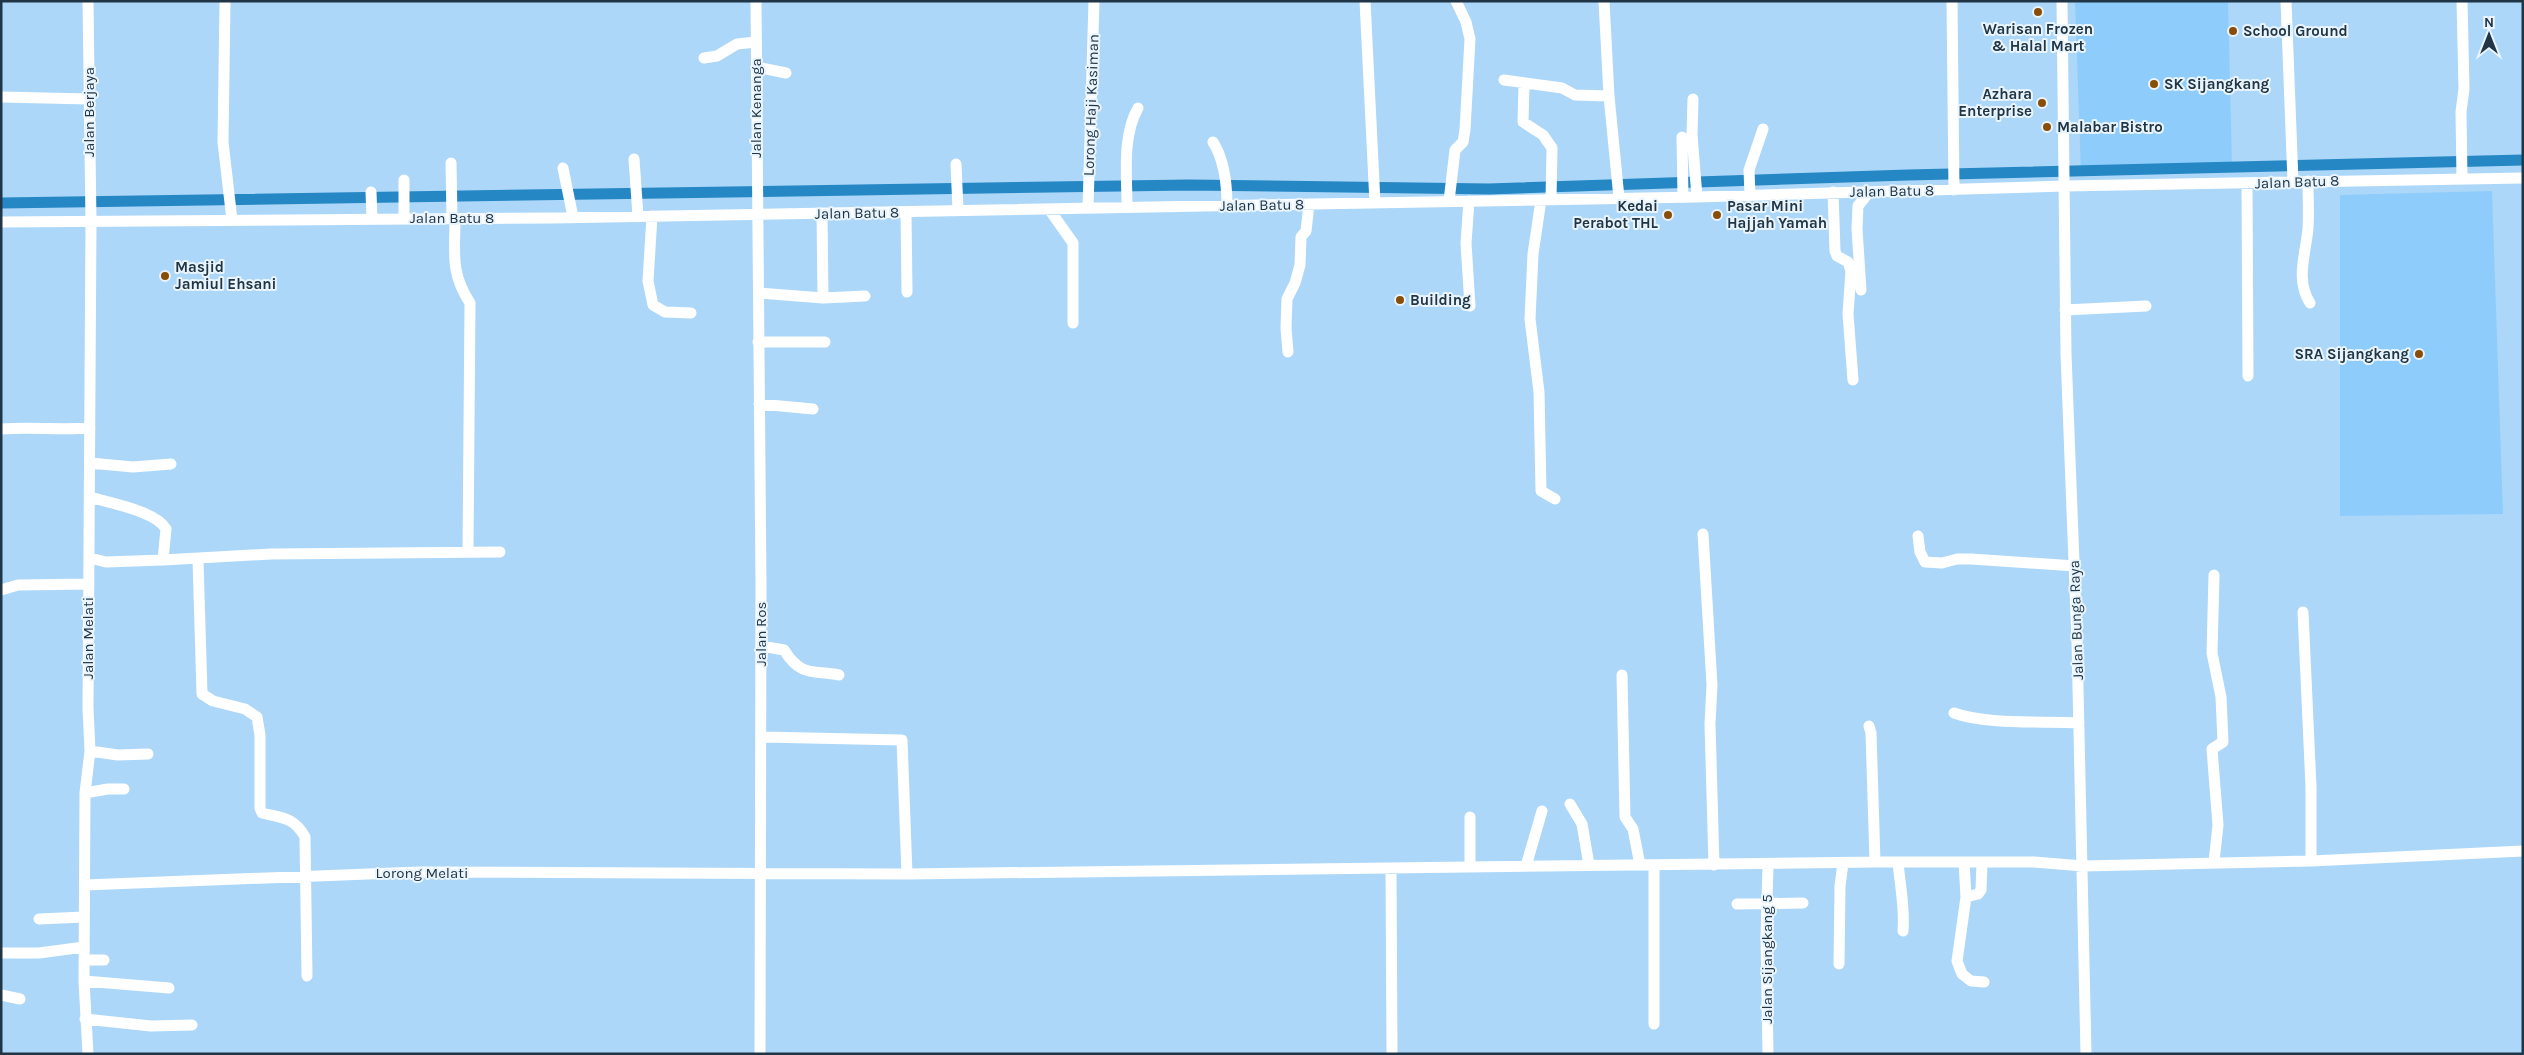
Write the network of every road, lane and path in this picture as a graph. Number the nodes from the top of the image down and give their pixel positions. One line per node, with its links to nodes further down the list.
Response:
1 (88, 1): 20 (street, Jalan Berjaya)
2 (224, 1): 64 (street)
3 (756, 1): 12 (street, Jalan Kenanga)
4 (1094, 1): 53 (street, Lorong Haji Kasiman)
5 (1366, 1): 46 (street)
6 (1456, 1): 47 (street)
7 (1604, 1): 18 (street)
8 (1952, 1): 40 (street)
9 (2062, 1): 35 (street, Jalan Bunga Raya)
10 (2286, 1): 30 (street)
11 (2462, 1): 31 (street)
12 (756, 42): 13 (street); 14 (street, Jalan Kenanga)
13 (704, 58)
14 (757, 67): 15 (street); 55 (street, Jalan Kenanga)
15 (786, 73)
16 (1504, 80): 17 (street)
17 (1524, 84): 18 (street); 44 (street)
18 (1610, 96): 43 (street)
19 (1, 97): 20 (street)
20 (89, 99): 66 (street, Jalan Berjaya)
21 (1693, 99): 24 (street)
22 (1138, 108): 52 (street)
23 (1763, 129): 37 (street)
24 (1682, 136): 38 (street); 39 (street)
25 (1214, 142): 51 (street)
26 (634, 159): 56 (street)
27 (451, 163): 62 (street)
28 (956, 164): 49 (street)
29 (563, 168): 61 (street)
30 (2293, 178): 34 (street, Jalan Batu 8); 36 (street, Jalan Batu 8)
31 (2462, 178): 32 (street, Jalan Batu 8); 34 (street, Jalan Batu 8)
32 (2523, 178)
33 (404, 180): 58 (street)
34 (2308, 181): 72 (street)
35 (2065, 183): 36 (street, Jalan Batu 8); 40 (street, Jalan Batu 8); 75 (street, Jalan Bunga Raya)
36 (2246, 183): 81 (street)
37 (1750, 185): 38 (street, Jalan Batu 8); 41 (street, Jalan Batu 8)
38 (1696, 187): 39 (street, Jalan Batu 8)
39 (1682, 188): 43 (street, Jalan Batu 8)
40 (1954, 190): 42 (street, Jalan Batu 8)
41 (1833, 192): 42 (street, Jalan Batu 8); 82 (street)
42 (1869, 192): 67 (street)
43 (1619, 195): 44 (street, Jalan Batu 8)
44 (1548, 197): 48 (street, Jalan Batu 8); 90 (street)
45 (372, 198): 63 (street)
46 (1375, 198): 47 (street, Jalan Batu 8); 50 (street, Jalan Batu 8)
47 (1450, 198): 48 (street, Jalan Batu 8)
48 (1469, 201): 73 (street)
49 (958, 204): 54 (street, Jalan Batu 8); 57 (street, Jalan Batu 8)
50 (1309, 204): 51 (street, Jalan Batu 8); 80 (street)
51 (1227, 206): 52 (street, Jalan Batu 8)
52 (1127, 207): 53 (street, Jalan Batu 8)
53 (1088, 208): 54 (street, Jalan Batu 8)
54 (1049, 209): 77 (street)
55 (757, 210): 59 (street, Jalan Batu 8); 60 (street, Jalan Batu 8); 69 (street, Jalan Ros)
56 (637, 211): 60 (street, Jalan Batu 8); 61 (street, Jalan Batu 8)
57 (906, 212): 59 (street, Jalan Batu 8); 68 (street)
58 (405, 213): 62 (street, Jalan Batu 8); 63 (street, Jalan Batu 8)
59 (822, 213): 71 (street)
60 (652, 216): 76 (street)
61 (572, 217): 62 (street, Jalan Batu 8)
62 (453, 218): 93 (street)
63 (372, 219): 64 (street, Jalan Batu 8)
64 (232, 220): 66 (street, Jalan Batu 8)
65 (1, 222): 66 (street, Jalan Batu 8)
66 (90, 222): 85 (street, Jalan Melati)
67 (1861, 290)
68 (907, 292)
69 (760, 293): 71 (street); 78 (street, Jalan Ros)
70 (865, 296): 71 (street)
71 (823, 298)
72 (2310, 304)
73 (1470, 306)
74 (2146, 306): 75 (street)
75 (2065, 310): 98 (street, Jalan Bunga Raya)
76 (691, 313)
77 (1073, 323)
78 (758, 342): 79 (street); 83 (street, Jalan Ros)
79 (825, 342)
80 (1288, 352)
81 (2248, 376)
82 (1853, 380)
83 (759, 404): 84 (street); 103 (street, Jalan Ros)
84 (813, 409)
85 (90, 428): 86 (street); 87 (street, Jalan Melati)
86 (1, 429)
87 (90, 463): 88 (street); 89 (street, Jalan Melati)
88 (171, 464)
89 (90, 497): 95 (street, Jalan Melati); 96 (street)
90 (1555, 499)
91 (1703, 534): 128 (street)
92 (1918, 536): 98 (street)
93 (468, 551): 94 (street); 97 (street)
94 (500, 552)
95 (90, 558): 96 (street); 100 (street, Jalan Melati)
96 (163, 560): 97 (street)
97 (198, 560): 135 (street)
98 (2075, 566): 107 (street, Jalan Bunga Raya)
99 (2214, 575): 123 (street)
100 (89, 584): 101 (street); 110 (street, Jalan Melati)
101 (1, 590)
102 (2303, 612): 118 (street)
103 (761, 646): 104 (street); 109 (street, Jalan Ros)
104 (840, 675)
105 (1622, 675): 126 (street)
106 (1954, 713): 107 (street)
107 (2079, 722): 131 (street, Jalan Bunga Raya)
108 (1869, 726): 119 (street)
109 (761, 737): 134 (street); 136 (street, Jalan Ros)
110 (90, 751): 111 (street); 113 (street, Jalan Melati)
111 (148, 754)
112 (124, 789): 113 (street)
113 (85, 793): 137 (street, Jalan Melati)
114 (1570, 804): 125 (street)
115 (1542, 811): 130 (street)
116 (1470, 817): 132 (street)
117 (2523, 851): 118 (street, Lorong Melati)
118 (2311, 861): 123 (street, Lorong Melati)
119 (1875, 862): 120 (street, Lorong Melati); 124 (street, Lorong Melati)
120 (1898, 862): 121 (street, Lorong Melati); 144 (street)
121 (1964, 862): 122 (street, Lorong Melati); 138 (street)
122 (1982, 862): 131 (street, Lorong Melati); 138 (street)
123 (2214, 862): 131 (street, Lorong Melati)
124 (1843, 863): 129 (street, Lorong Melati); 149 (street)
125 (1589, 865): 126 (street, Lorong Melati); 130 (street, Lorong Melati)
126 (1640, 865): 127 (street, Lorong Melati)
127 (1654, 865): 128 (street, Lorong Melati); 157 (street)
128 (1714, 865): 129 (street, Lorong Melati)
129 (1768, 865): 141 (street, Jalan Sijangkang 5)
130 (1526, 866): 132 (street, Lorong Melati)
131 (2083, 866): 163 (street, Jalan Bunga Raya)
132 (1470, 867): 133 (street, Lorong Melati)
133 (1391, 868): 134 (street, Lorong Melati); 161 (street)
134 (907, 874): 136 (street, Lorong Melati)
135 (305, 875): 136 (street, Lorong Melati); 137 (street, Lorong Melati); 150 (street)
136 (760, 875): 160 (street, Jalan Ros)
137 (85, 885): 143 (street, Jalan Melati)
138 (1966, 897): 152 (street)
139 (1803, 902): 141 (street)
140 (1737, 904): 141 (street)
141 (1767, 904): 162 (street, Jalan Sijangkang 5)
142 (39, 918): 143 (street)
143 (84, 918): 145 (street, Jalan Melati)
144 (1903, 931)
145 (84, 947): 146 (street); 147 (street, Jalan Melati)
146 (1, 952)
147 (84, 960): 148 (street); 151 (street, Jalan Melati)
148 (104, 960)
149 (1839, 964)
150 (307, 976)
151 (84, 981): 153 (street); 156 (street, Jalan Melati)
152 (1984, 982)
153 (168, 988)
154 (1, 995): 155 (street)
155 (20, 999)
156 (85, 1019): 158 (street); 159 (street, Jalan Melati)
157 (1654, 1024)
158 (192, 1025)
159 (88, 1054)
160 (760, 1054)
161 (1392, 1054)
162 (1768, 1054)
163 (2086, 1054)

